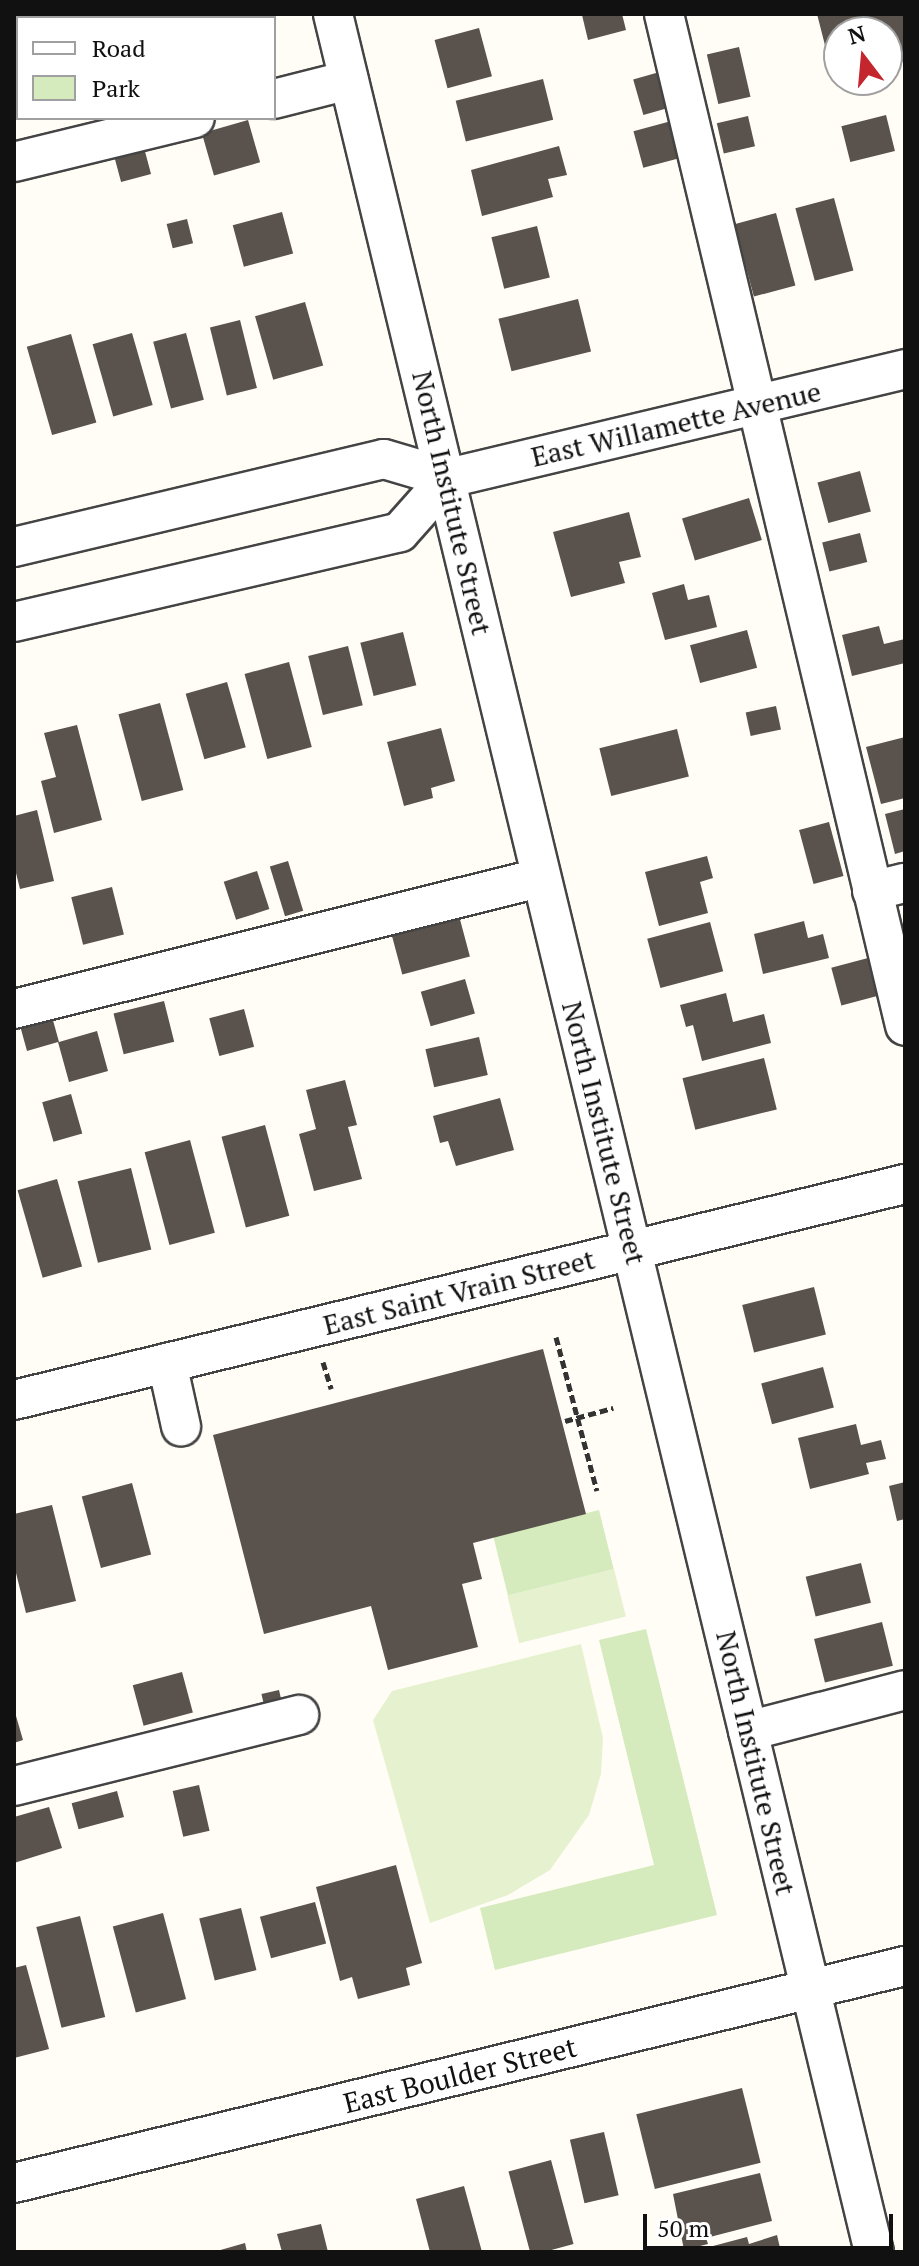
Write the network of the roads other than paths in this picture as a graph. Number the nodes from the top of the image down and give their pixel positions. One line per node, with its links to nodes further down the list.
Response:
1 (333, 14): 3 (street, North Institute Street)
2 (664, 14): 8 (street)
3 (349, 80): 4 (street); 9 (street, North Institute Street)
4 (276, 98)
5 (187, 120): 6 (street)
6 (14, 162)
7 (905, 369): 8 (street, East Willamette Avenue)
8 (755, 405): 9 (street, East Willamette Avenue); 13 (street)
9 (448, 478): 10 (street, East Willamette Avenue); 11 (street); 12 (street, North Institute Street)
10 (14, 547)
11 (14, 622)
12 (539, 878): 14 (street); 17 (street, North Institute Street)
13 (889, 887): 15 (street)
14 (14, 1009)
15 (905, 1026)
16 (905, 1184): 17 (street, East Saint Vrain Street)
17 (634, 1249): 18 (street, East Saint Vrain Street); 23 (street, North Institute Street)
18 (167, 1363): 19 (street, East Saint Vrain Street); 20 (street)
19 (14, 1400)
20 (181, 1426)
21 (905, 1690): 23 (street)
22 (299, 1715): 24 (street)
23 (748, 1731): 26 (street, North Institute Street)
24 (14, 1786)
25 (905, 1966): 26 (street, East Boulder Street)
26 (810, 1989): 27 (street, East Boulder Street); 28 (street, North Institute Street)
27 (14, 2183)
28 (874, 2252)

